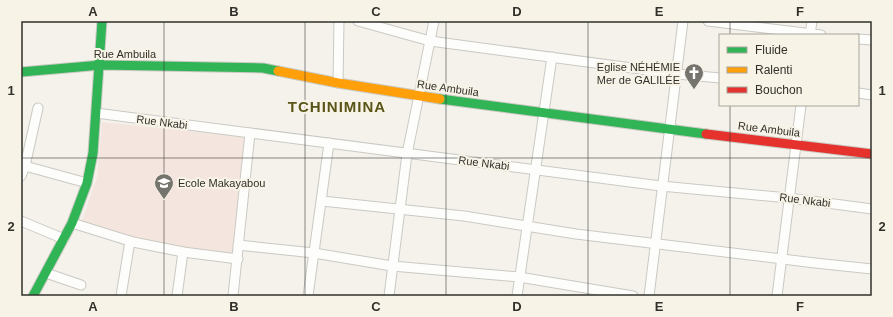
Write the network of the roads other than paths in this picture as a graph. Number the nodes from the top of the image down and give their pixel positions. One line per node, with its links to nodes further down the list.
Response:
1 (102, 21): 13 (street)
2 (339, 21): 17 (street)
3 (358, 21): 11 (street)
4 (434, 21): 11 (street)
5 (683, 21): 15 (street)
6 (708, 21): 8 (street)
7 (812, 21): 8 (street)
8 (810, 34)
9 (859, 39): 10 (street)
10 (872, 40)
11 (430, 41): 12 (street); 20 (street)
12 (552, 57): 15 (street); 23 (street)
13 (101, 65): 14 (street, Rue Ambuila); 17 (street, Rue Ambuila); 24 (street)
14 (21, 72)
15 (677, 74): 16 (street); 25 (street)
16 (719, 78)
17 (338, 83): 20 (street, Rue Ambuila)
18 (859, 93): 19 (street)
19 (872, 95)
20 (418, 96): 23 (street, Rue Ambuila); 29 (street)
21 (801, 106): 28 (street)
22 (38, 108): 31 (street)
23 (543, 112): 25 (street, Rue Ambuila); 32 (street)
24 (96, 113): 26 (street, Rue Nkabi); 34 (street)
25 (669, 130): 28 (street, Rue Ambuila); 35 (street)
26 (250, 133): 27 (street, Rue Nkabi); 46 (street)
27 (329, 143): 29 (street, Rue Nkabi); 37 (street)
28 (797, 145): 30 (street, Rue Ambuila); 36 (street)
29 (407, 154): 32 (street, Rue Nkabi); 39 (street)
30 (872, 154)
31 (25, 166): 33 (street); 34 (street)
32 (534, 169): 35 (street, Rue Nkabi); 42 (street)
33 (21, 176)
34 (87, 183): 41 (street)
35 (661, 186): 36 (street, Rue Nkabi); 45 (street)
36 (789, 198): 38 (street, Rue Nkabi); 49 (street)
37 (322, 201): 39 (street); 48 (street)
38 (872, 209)
39 (399, 210): 42 (street); 51 (street)
40 (21, 221): 43 (street)
41 (72, 223): 43 (street); 44 (street)
42 (527, 226): 45 (street); 54 (street)
43 (64, 240): 53 (street)
44 (130, 241): 47 (street); 58 (street)
45 (654, 243): 49 (street); 65 (street)
46 (238, 245): 48 (street); 50 (street)
47 (183, 252): 50 (street); 59 (street)
48 (314, 253): 51 (street); 61 (street)
49 (782, 258): 52 (street); 66 (street)
50 (238, 259): 60 (street)
51 (392, 266): 54 (street); 62 (street)
52 (872, 268)
53 (46, 273): 55 (street); 57 (street)
54 (519, 277): 56 (street); 63 (street)
55 (80, 285)
56 (576, 292): 64 (street)
57 (33, 296)
58 (121, 296)
59 (178, 296)
60 (233, 296)
61 (308, 296)
62 (389, 296)
63 (517, 296)
64 (633, 296)
65 (648, 296)
66 (777, 296)

